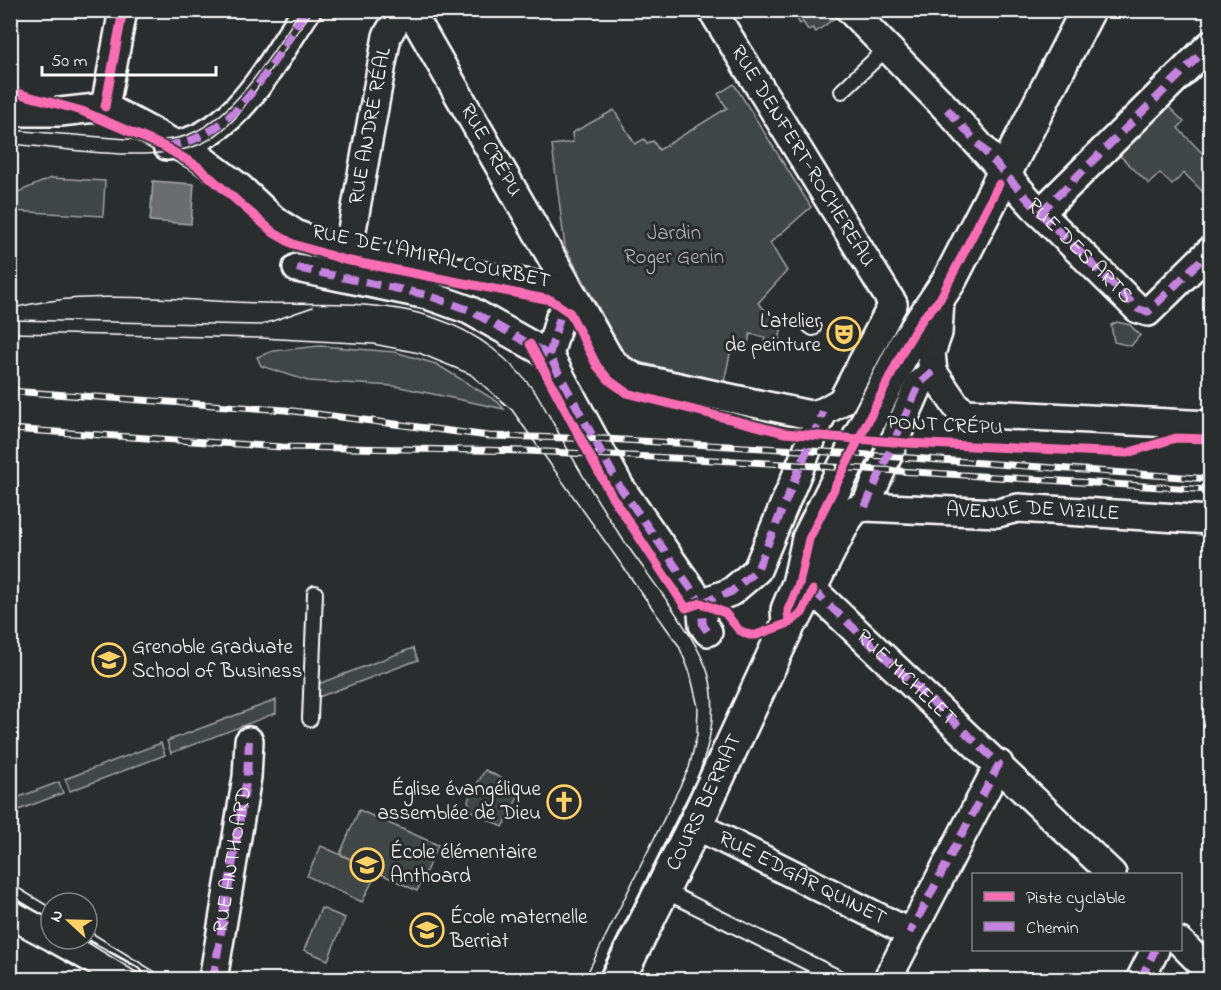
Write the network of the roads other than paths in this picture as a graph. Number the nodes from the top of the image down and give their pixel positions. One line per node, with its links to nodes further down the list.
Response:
1 (123, 10): 10 (street)
2 (307, 10): 12 (street)
3 (712, 10): 20 (street, RUE DENFERT-ROCHEREAU)
4 (850, 10): 8 (street, RUE DES ARTS)
5 (1088, 10): 14 (street, COURS BERRIAT)
6 (411, 12): 17 (street, RUE ANDRÉ RÉAL); 19 (street, RUE CRÉPU)
7 (1210, 45): 15 (street)
8 (887, 48): 9 (lane); 14 (street, RUE DES ARTS)
9 (842, 91)
10 (105, 107): 11 (street); 12 (street, RUE DE L'AMIRAL COURBET)
11 (10, 112)
12 (179, 145): 13 (street); 17 (street, RUE DE L'AMIRAL COURBET)
13 (147, 148)
14 (1005, 174): 15 (street, RUE DES ARTS); 21 (street, COURS BERRIAT)
15 (1040, 213): 16 (street, RUE DES ARTS)
16 (1210, 251)
17 (348, 252): 19 (street, RUE DE L'AMIRAL COURBET)
18 (297, 268): 23 (street)
19 (570, 291): 25 (street, RUE CRÉPU)
20 (893, 304): 21 (street); 25 (street)
21 (931, 308): 24 (street); 32 (street, COURS BERRIAT)
22 (560, 317): 23 (street)
23 (549, 355): 31 (street)
24 (933, 372): 26 (street); 27 (street, COURS BERRIAT)
25 (823, 412): 31 (street)
26 (1210, 425)
27 (860, 508): 28 (street, AVENUE DE VIZILLE); 29 (street, COURS BERRIAT)
28 (1210, 520)
29 (813, 590): 32 (street, COURS BERRIAT); 36 (street, RUE MICHELET)
30 (315, 593): 34 (lane)
31 (701, 603): 33 (street)
32 (789, 623): 37 (street, COURS BERRIAT)
33 (708, 632)
34 (309, 719)
35 (249, 741): 48 (street, RUE ANTHOARD)
36 (999, 764): 38 (street, RUE MICHELET); 42 (street)
37 (695, 825): 39 (street, COURS BERRIAT); 42 (street, RUE EDGAR QUINET)
38 (1111, 873)
39 (663, 890): 49 (street, COURS BERRIAT); 50 (lane)
40 (10, 914): 41 (street)
41 (39, 930)
42 (910, 933): 51 (street)
43 (1182, 944): 46 (street)
44 (78, 951): 47 (street)
45 (1154, 951): 52 (street)
46 (1210, 972)
47 (130, 980)
48 (213, 980)
49 (617, 980)
50 (843, 980)
51 (887, 980)
52 (1140, 980)

